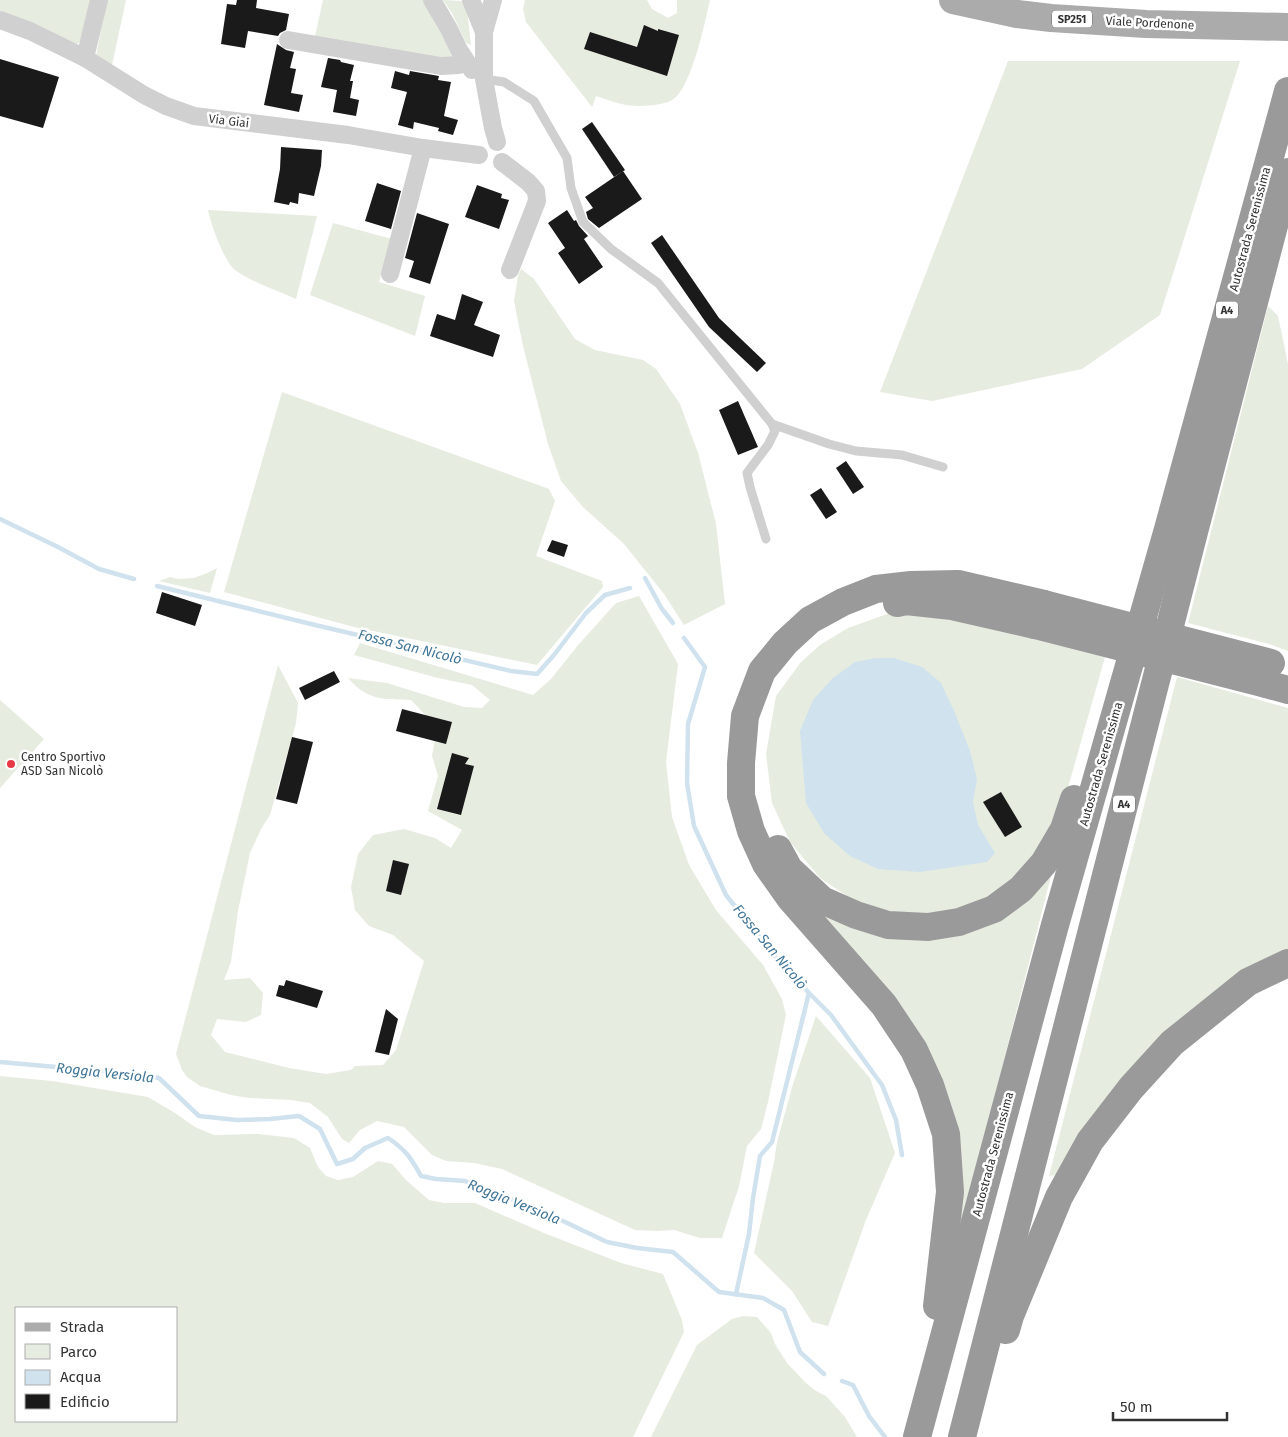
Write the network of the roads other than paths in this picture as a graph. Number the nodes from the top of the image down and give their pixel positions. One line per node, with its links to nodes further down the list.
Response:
1 (99, 0): 10 (street)
2 (432, 0): 11 (street)
3 (471, 0): 8 (street)
4 (493, 0): 8 (street)
5 (953, 0): 7 (main road, Viale Pordenone / SP251)
6 (0, 20): 10 (street, Via Giai)
7 (1288, 27)
8 (484, 32): 12 (street)
9 (288, 40): 11 (street)
10 (85, 58): 15 (street, Via Giai)
11 (465, 61): 12 (street)
12 (484, 79): 14 (street); 21 (lane)
13 (1288, 91): 23 (highway, Autostrada Serenissima / A4)
14 (497, 142): 16 (street); 17 (street)
15 (423, 148): 16 (street, Via Giai); 20 (street)
16 (479, 155): 17 (street)
17 (502, 162): 19 (street)
18 (1288, 172): 29 (highway, Autostrada Serenissima / A4)
19 (510, 270)
20 (390, 274)
21 (772, 424): 22 (lane); 24 (lane)
22 (942, 467)
23 (1168, 529): 25 (highway); 28 (highway, Autostrada Serenissima / A4)
24 (766, 539)
25 (1040, 615): 26 (highway, bridge); 28 (highway)
26 (1278, 676)
27 (1288, 962): 30 (highway)
28 (915, 1437)
29 (962, 1437)
30 (976, 1437)

